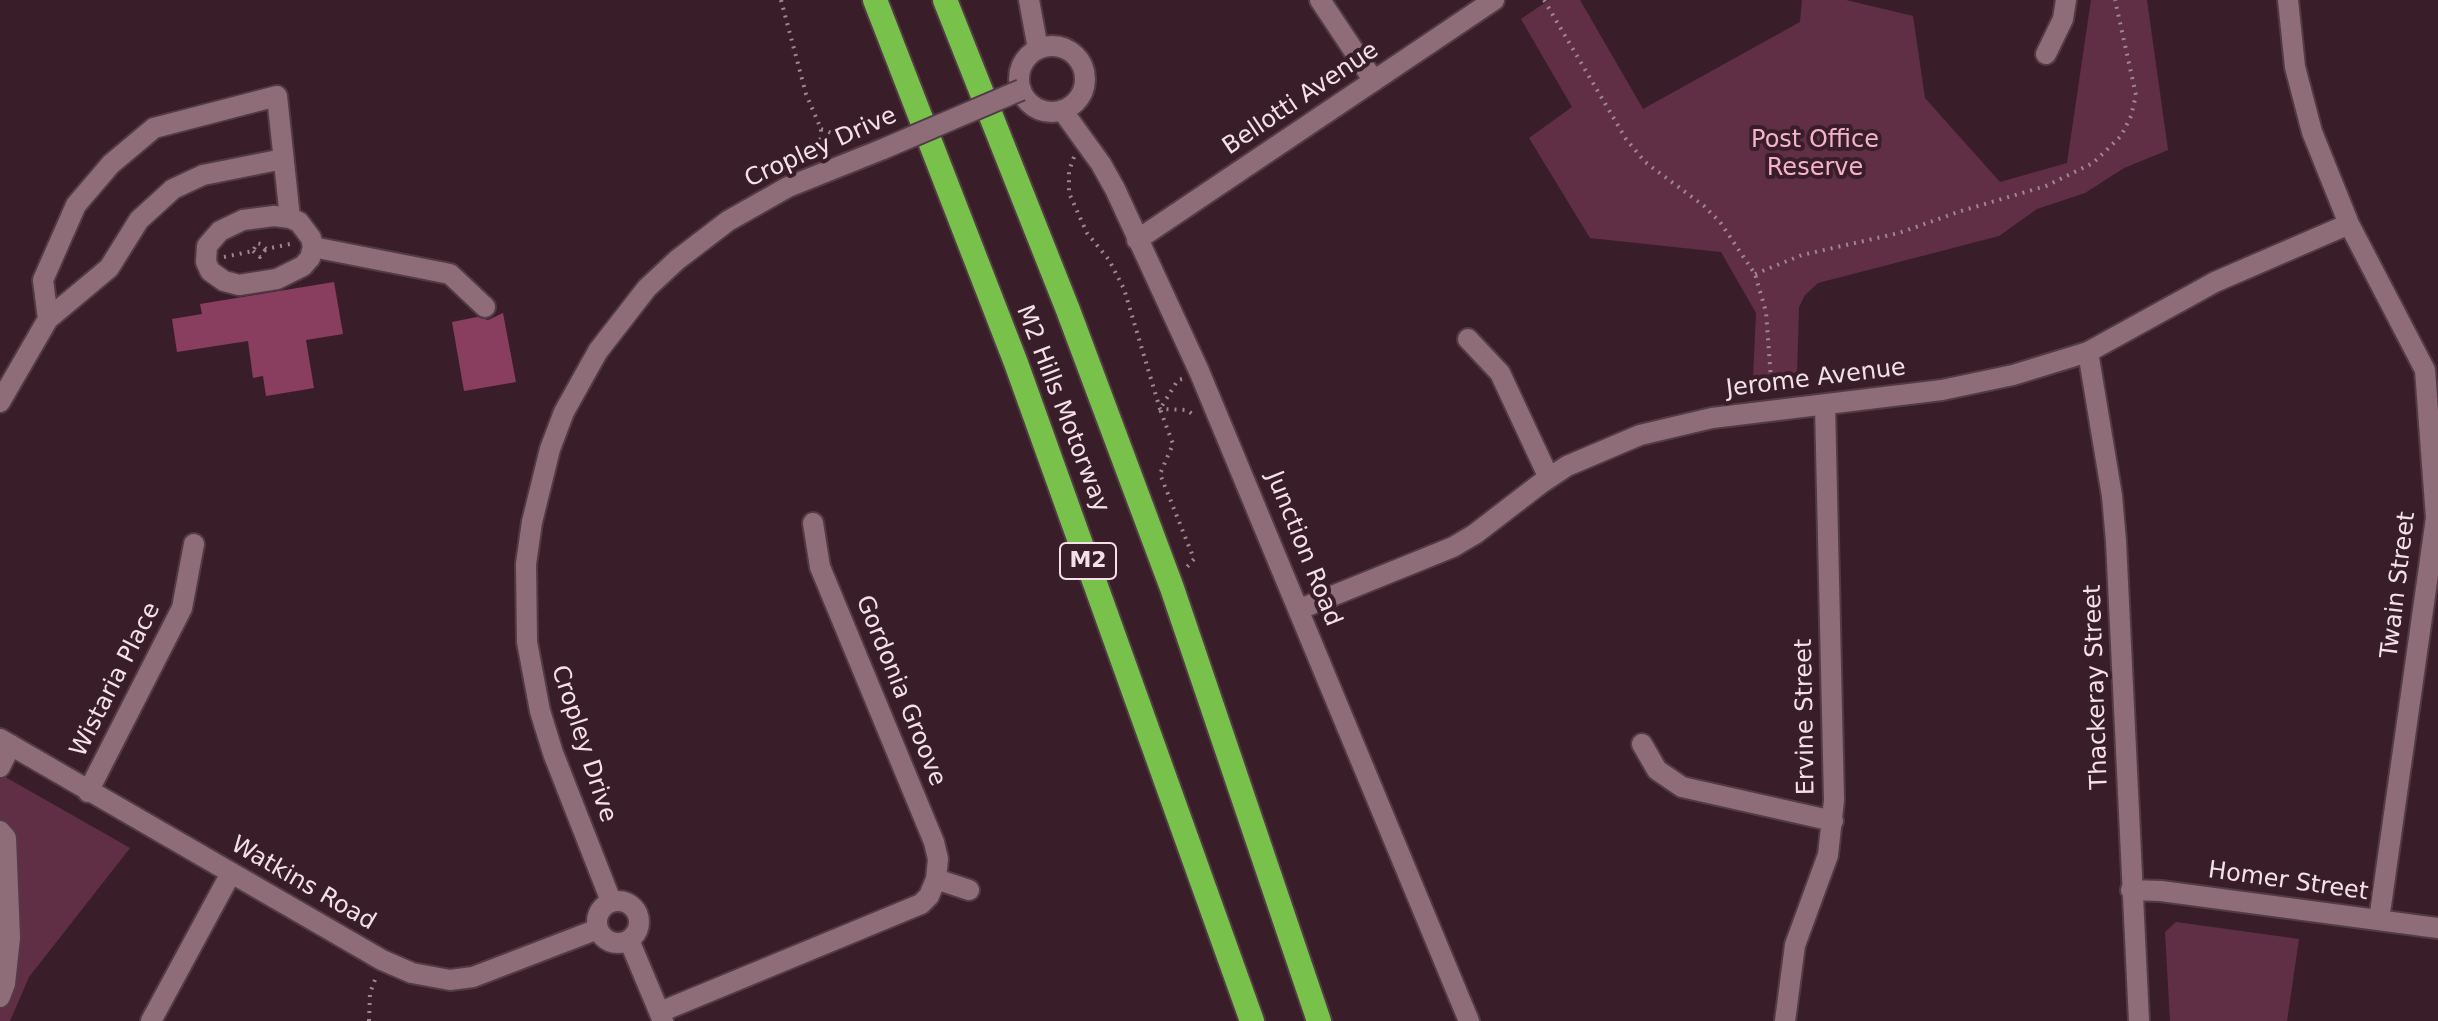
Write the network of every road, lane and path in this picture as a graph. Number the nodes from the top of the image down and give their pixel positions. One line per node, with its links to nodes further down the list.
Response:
1 (781, 0): 16 (path)
2 (875, 0): 63 (highway, M2 Hills Motorway / M2)
3 (945, 0): 64 (highway, M2 Hills Motorway)
4 (1029, 0): 11 (street)
5 (1320, 0): 13 (street)
6 (1494, 0): 13 (street, Bellotti Avenue)
7 (1544, 0): 28 (path)
8 (2066, 0): 12 (street)
9 (2115, 0): 28 (path)
10 (2288, 0): 22 (street, Twain Street)
11 (1038, 49): 14 (street); 15 (street)
12 (2046, 54)
13 (1374, 81): 23 (street, Bellotti Avenue)
14 (1021, 90): 15 (street); 53 (street, Cropley Drive, bridge)
15 (1062, 110): 18 (street, Junction Road)
16 (821, 129): 17 (path); 19 (path)
17 (842, 137)
18 (1085, 143): 23 (street, Junction Road); 37 (path)
19 (820, 144)
20 (283, 159): 21 (street); 30 (street); 30 (street)
21 (290, 218): 24 (street); 27 (street)
22 (2349, 224): 32 (street, Jerome Avenue); 54 (street, Twain Street)
23 (1137, 240): 33 (street, Junction Road)
24 (312, 244): 25 (path); 27 (street); 29 (street)
25 (266, 249): 26 (path); 26 (path)
26 (253, 251): 27 (path)
27 (206, 260)
28 (1755, 274): 34 (path)
29 (485, 307)
30 (48, 319): 35 (street)
31 (1468, 339): 38 (street)
32 (2088, 352): 36 (street, Jerome Avenue); 52 (street, Thackeray Street)
33 (1199, 371): 37 (path); 42 (street, Junction Road)
34 (1771, 381)
35 (0, 402)
36 (1825, 405): 38 (street, Jerome Avenue); 47 (street, Ervine Street)
37 (1160, 409): 41 (path)
38 (1549, 478): 42 (street, Jerome Avenue)
39 (813, 523): 50 (street, Gordonia Groove)
40 (194, 544): 46 (street, Wistaria Place)
41 (1191, 561)
42 (1300, 609): 65 (street, Junction Road)
43 (6, 742): 45 (street); 46 (street, Watkins Road)
44 (1642, 744): 47 (street)
45 (0, 767)
46 (88, 792): 49 (street, Watkins Road)
47 (1833, 821): 66 (street, Ervine Street)
48 (0, 831): 59 (street)
49 (231, 873): 58 (street, Watkins Road); 61 (street)
50 (936, 879): 51 (street); 60 (street)
51 (969, 890)
52 (2131, 890): 54 (street, Homer Street); 67 (street, Thackeray Street)
53 (611, 901): 56 (street); 57 (street)
54 (2379, 920): 55 (street, Homer Street)
55 (2438, 928)
56 (598, 929): 57 (street); 58 (street, Watkins Road)
57 (629, 940): 60 (street)
58 (382, 960): 62 (path)
59 (0, 997)
60 (661, 1016)
61 (151, 1021)
62 (369, 1021)
63 (1252, 1021)
64 (1319, 1021)
65 (1469, 1021)
66 (1785, 1021)
67 (2139, 1021)

